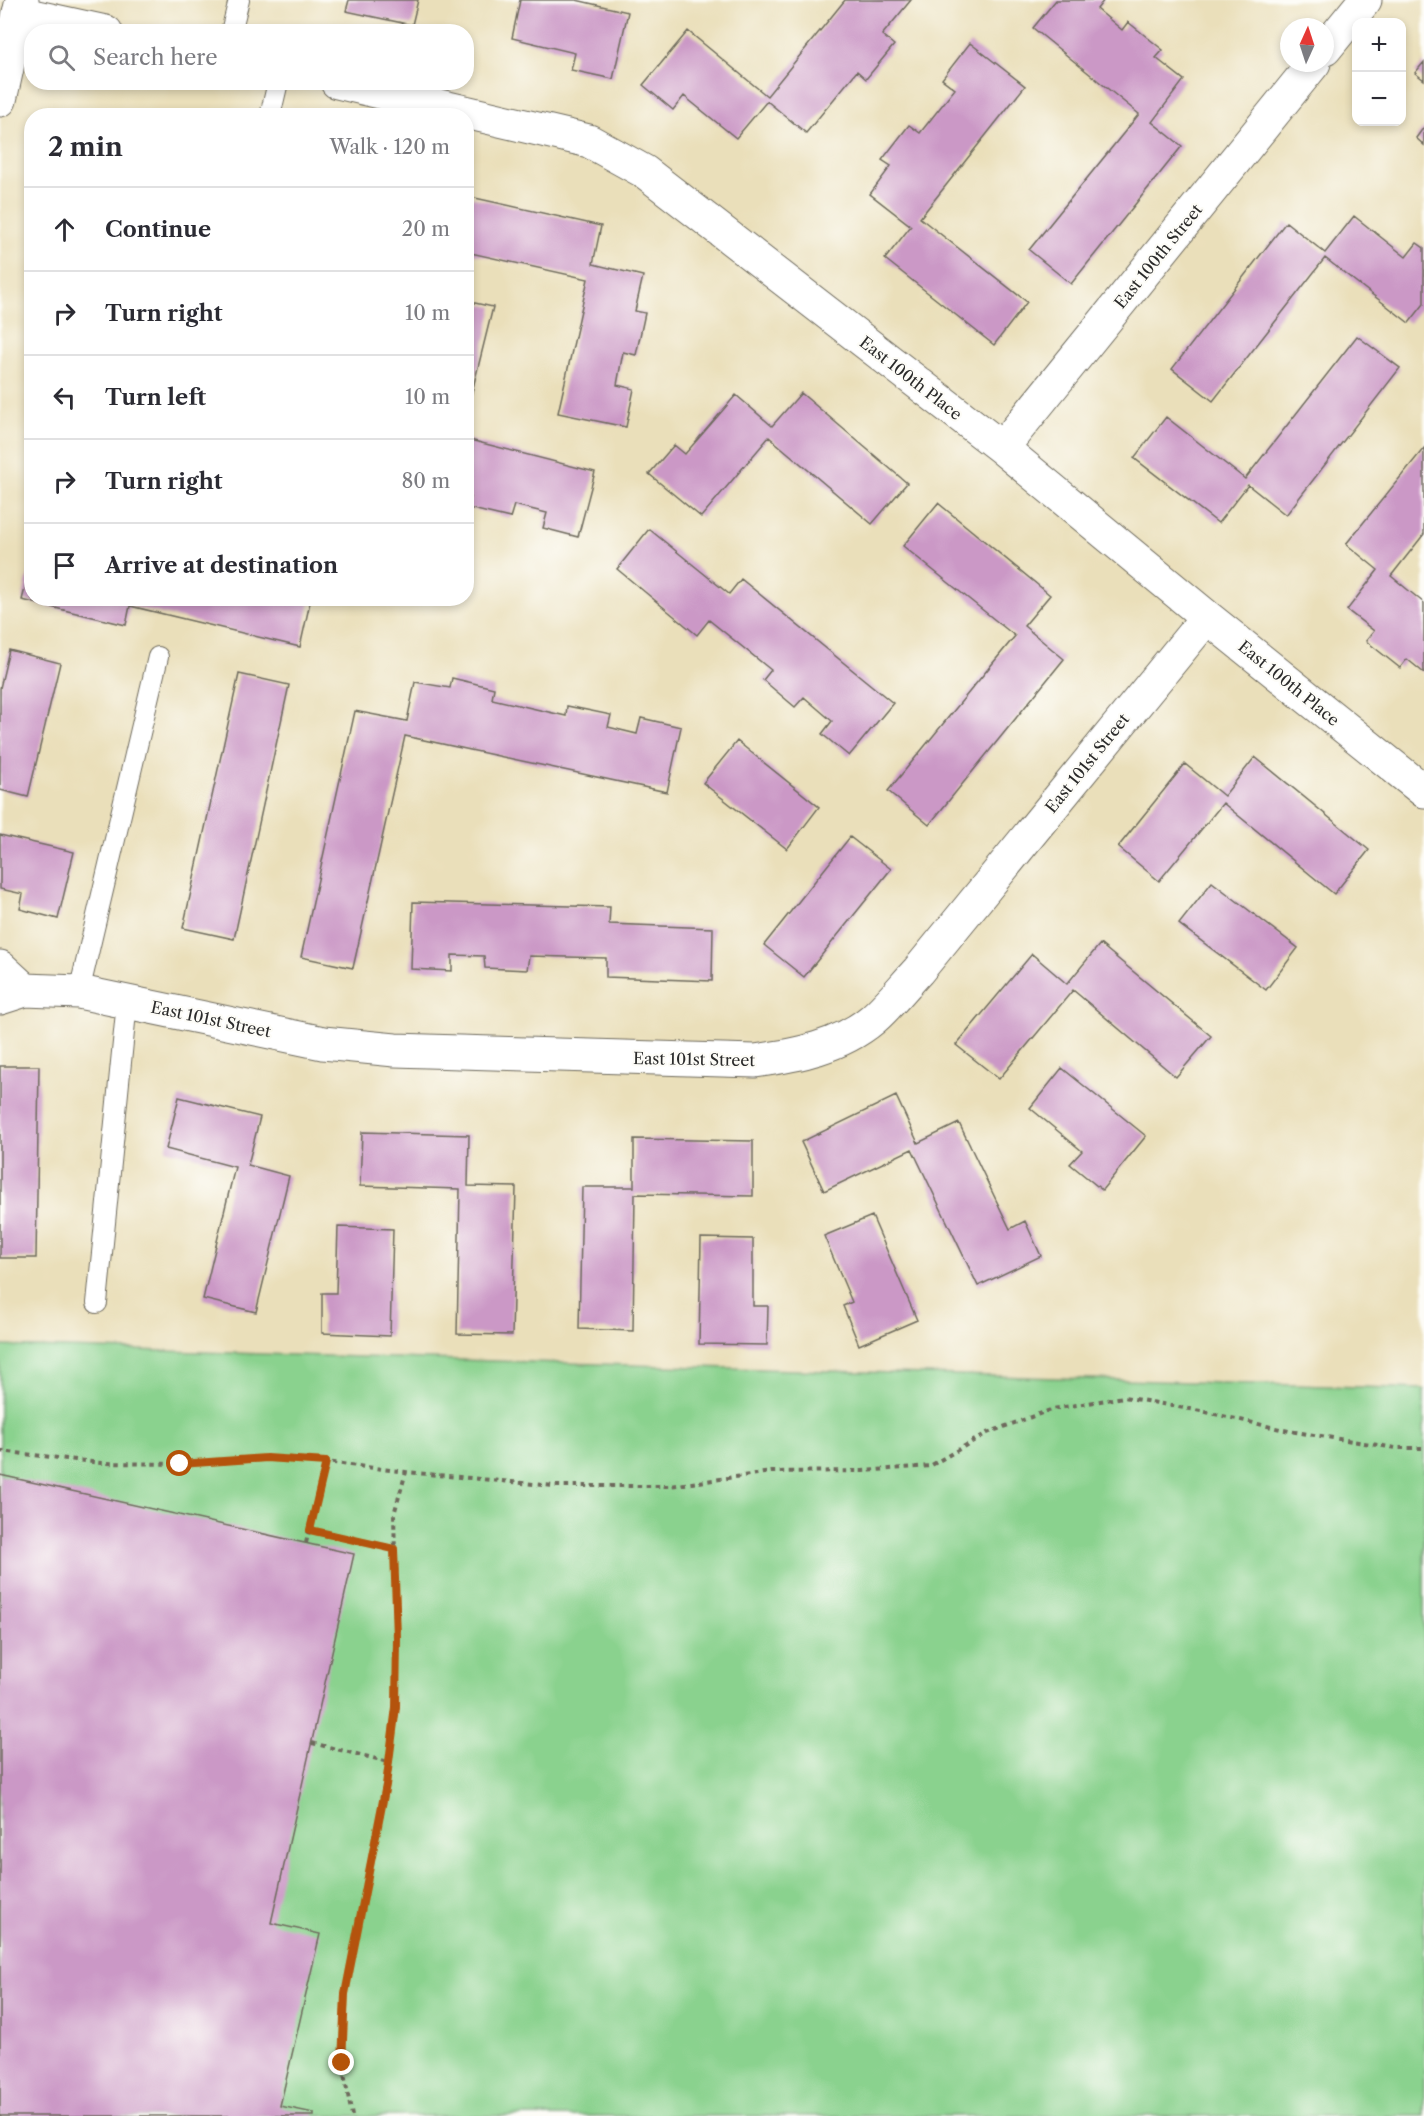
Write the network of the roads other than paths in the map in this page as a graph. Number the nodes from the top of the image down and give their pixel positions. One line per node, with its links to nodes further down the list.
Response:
1 (239, 0): 5 (lane)
2 (1365, 0): 6 (street)
3 (21, 7): 4 (street); 10 (street)
4 (79, 24)
5 (233, 24)
6 (1334, 38)
7 (1307, 72): 14 (street, East 100th Street)
8 (277, 90): 11 (lane)
9 (371, 90): 12 (street, East 100th Place)
10 (0, 100)
11 (272, 108)
12 (448, 108)
13 (474, 114): 14 (street, East 100th Place)
14 (1002, 448): 15 (street, East 100th Place)
15 (1207, 617): 17 (street, East 100th Place); 21 (street, East 101st Street)
16 (158, 657): 19 (lane)
17 (1424, 791)
18 (0, 967): 20 (street, East 101st Street)
19 (79, 992): 20 (street, East 101st Street); 21 (street, East 101st Street)
20 (13, 994)
21 (128, 1002): 22 (lane)
22 (97, 1303)

